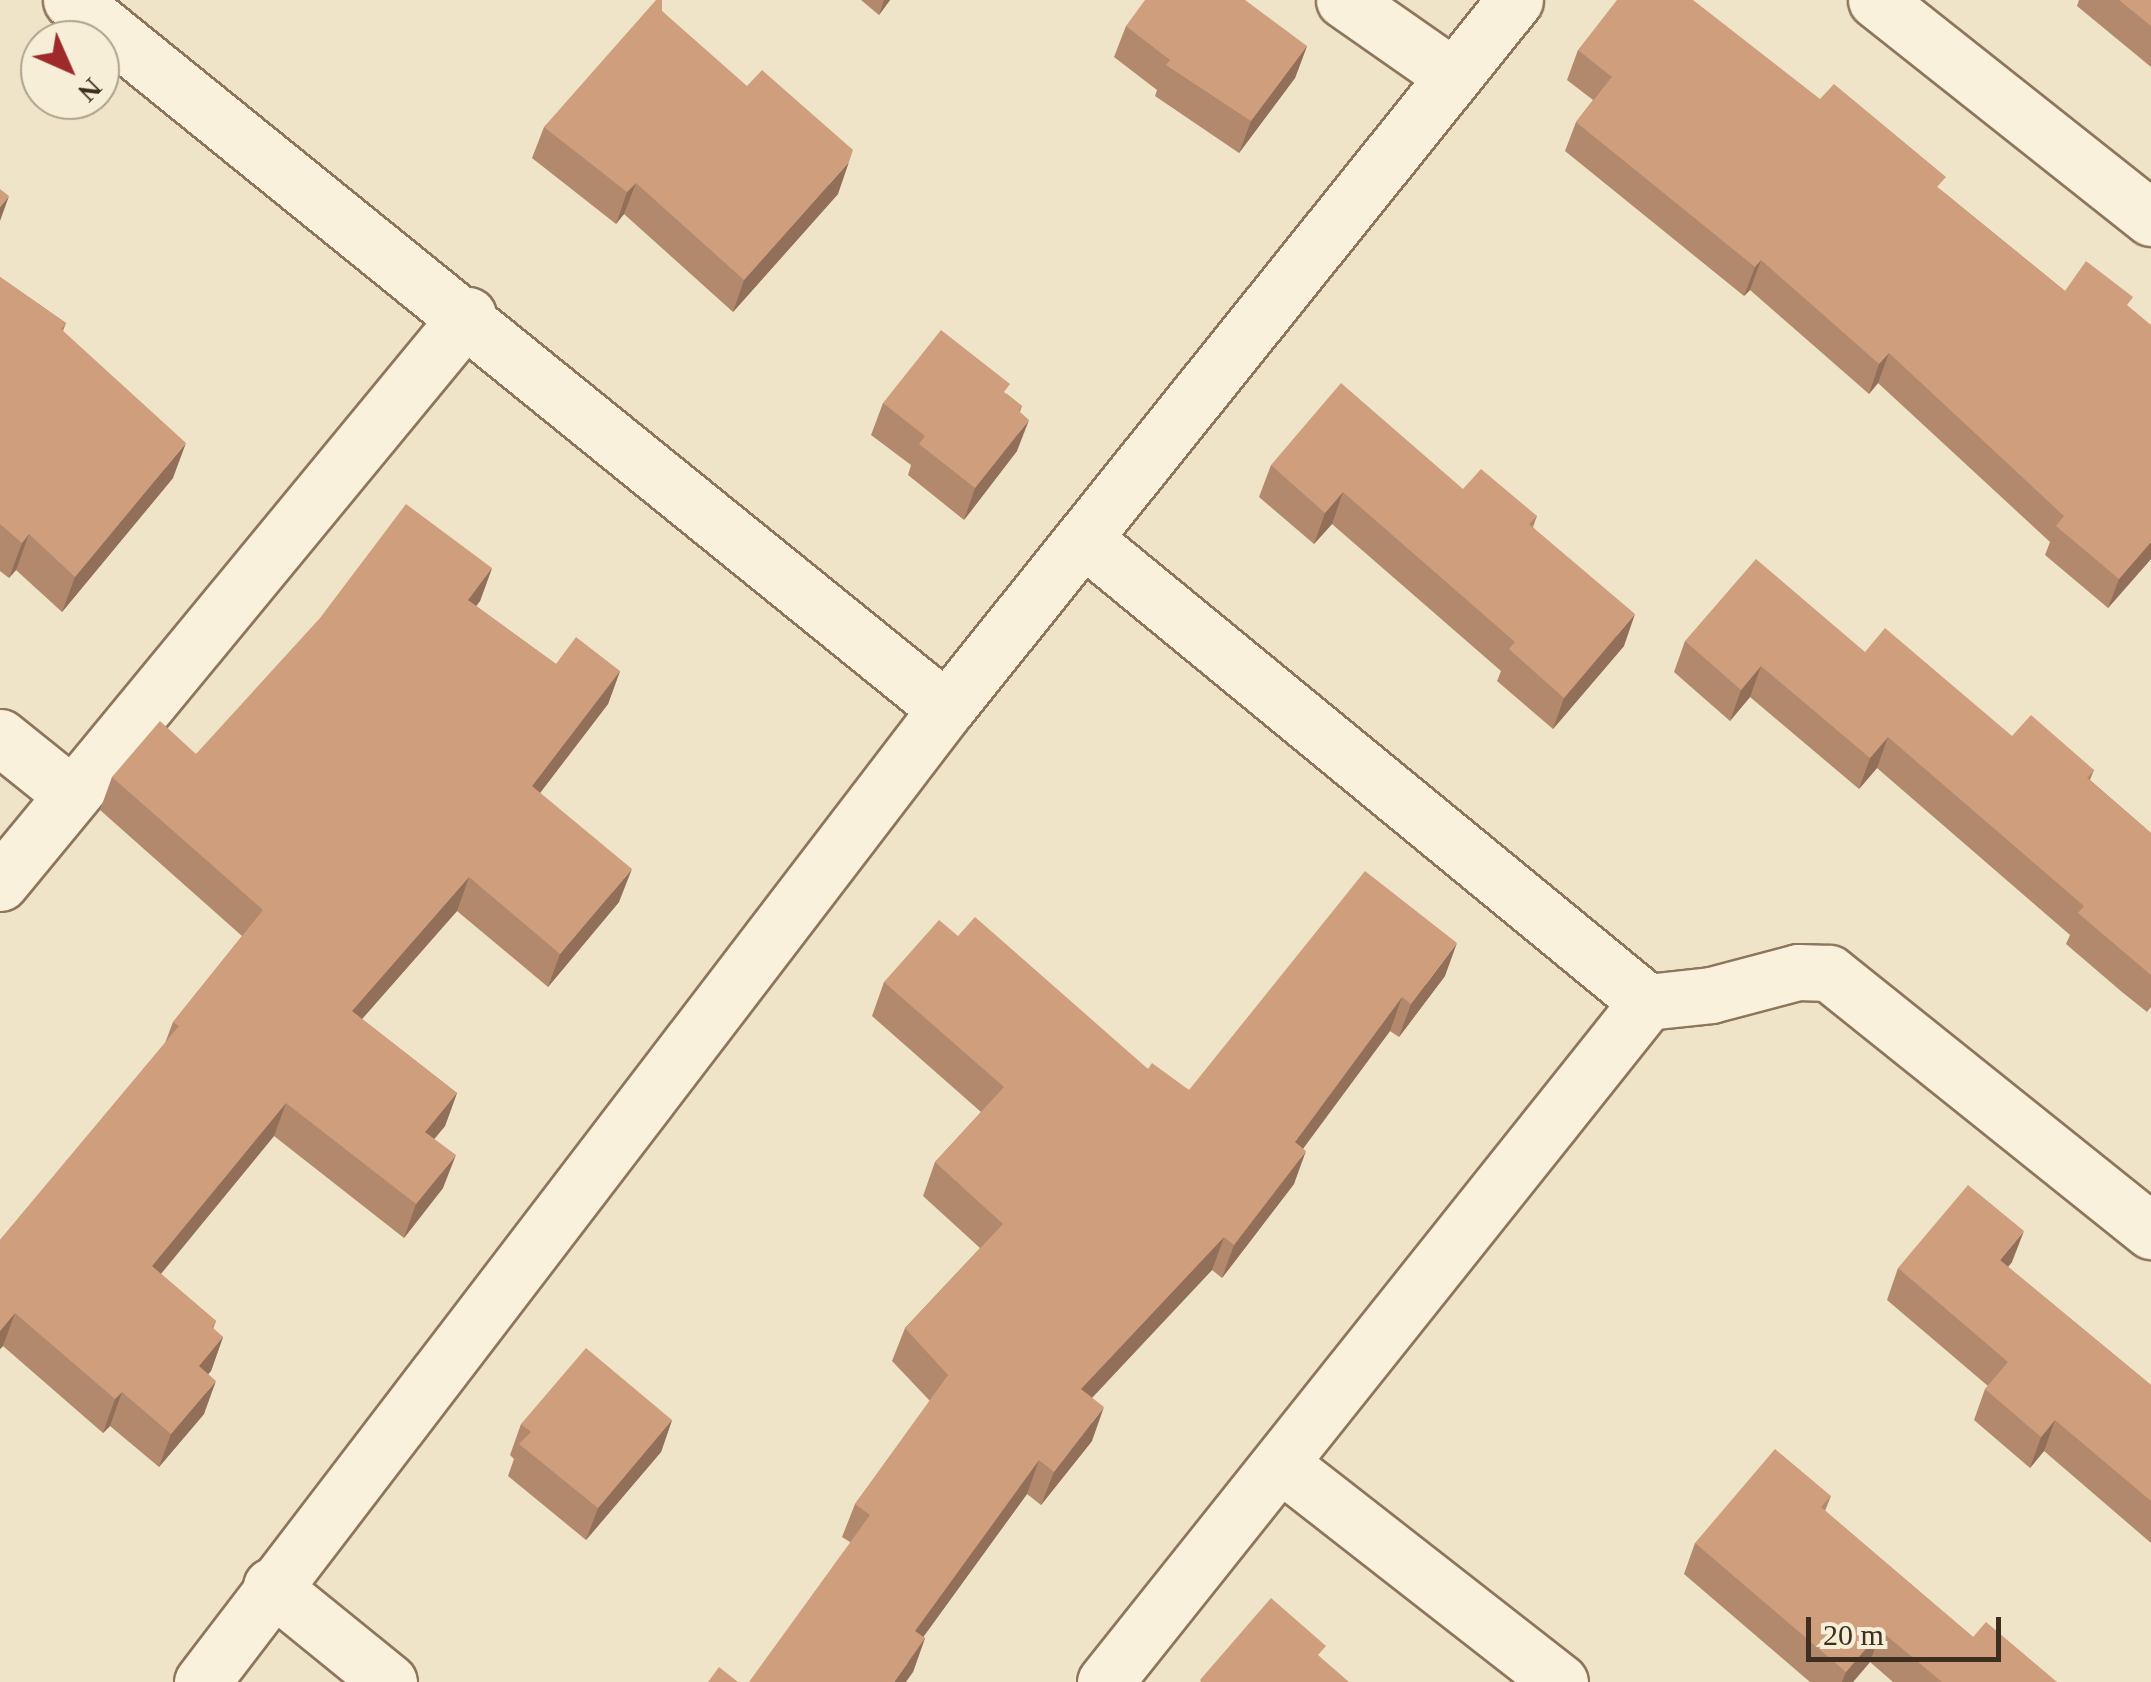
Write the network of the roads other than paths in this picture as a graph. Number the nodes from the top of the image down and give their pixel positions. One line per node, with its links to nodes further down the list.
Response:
1 (71, 0): 7 (street)
2 (1344, 0): 5 (street)
3 (1515, 0): 5 (street)
4 (1876, 0): 6 (street)
5 (1454, 76): 8 (street)
6 (2151, 218)
7 (468, 315): 9 (street); 11 (street)
8 (1084, 539): 9 (street); 13 (street)
9 (946, 708): 16 (street)
10 (0, 737): 11 (street)
11 (72, 794): 12 (street)
12 (0, 883)
13 (1647, 1002): 14 (street); 15 (street)
14 (2151, 1230)
15 (1282, 1464): 19 (street); 20 (street)
16 (270, 1586): 17 (street); 18 (street)
17 (202, 1682)
18 (390, 1682)
19 (1105, 1682)
20 (1560, 1682)

